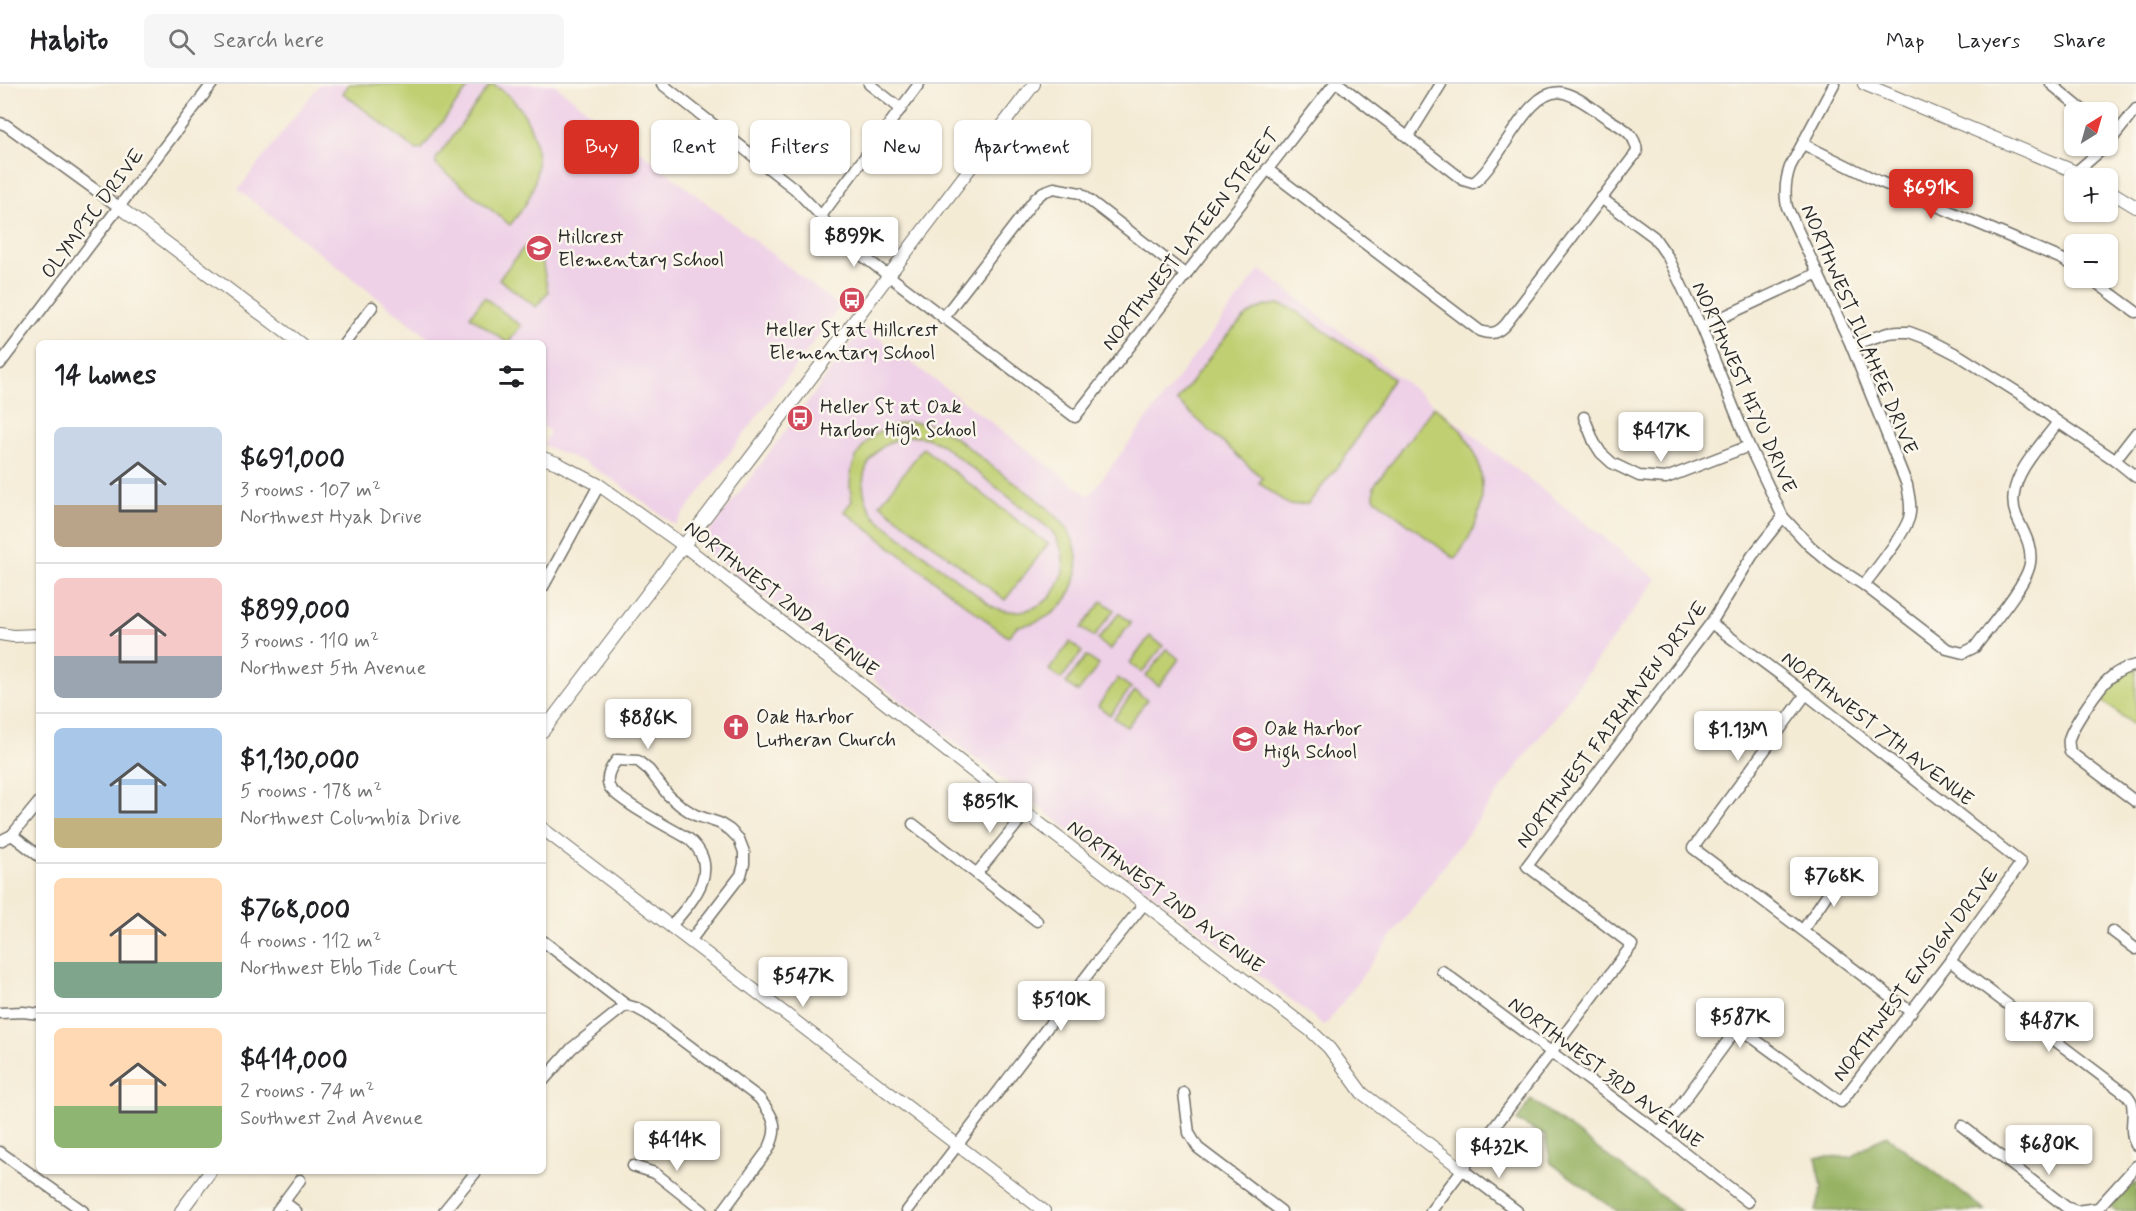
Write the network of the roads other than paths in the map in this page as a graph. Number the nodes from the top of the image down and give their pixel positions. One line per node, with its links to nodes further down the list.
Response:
1 (212, 84): 25 (street, OLYMPIC DRIVE)
2 (869, 84): 13 (street)
3 (919, 84): 13 (street)
4 (1034, 84): 31 (street)
5 (1334, 84): 22 (street, NORTHWEST LATEEN STREET)
6 (1339, 84): 17 (street)
7 (1441, 84): 17 (street)
8 (1834, 84): 18 (street, NORTHWEST ILLAHEE DRIVE)
9 (1864, 84): 20 (street)
10 (2051, 84): 12 (street)
11 (664, 85): 27 (street)
12 (2073, 102)
13 (900, 109): 27 (street)
14 (2136, 109): 16 (street)
15 (0, 123): 25 (street)
16 (2118, 130)
17 (1408, 137): 24 (street)
18 (1803, 144): 28 (street); 29 (street, NORTHWEST ILLAHEE DRIVE)
19 (2093, 156): 21 (street)
20 (2066, 168)
21 (2080, 168)
22 (1267, 169): 24 (street); 30 (street, NORTHWEST LATEEN STREET)
23 (2118, 196): 26 (street)
24 (1601, 198): 36 (street, NORTHWEST HIYU DRIVE)
25 (119, 207): 37 (street); 40 (street, OLYMPIC DRIVE)
26 (2136, 207)
27 (821, 216): 31 (street)
28 (2064, 260)
29 (1818, 273): 36 (street); 39 (street, NORTHWEST ILLAHEE DRIVE)
30 (1186, 274): 35 (street); 35 (street, NORTHWEST LATEEN STREET)
31 (888, 276): 35 (street); 50 (street)
32 (2104, 288): 34 (street)
33 (372, 308): 38 (street)
34 (2136, 312)
35 (943, 318)
36 (1701, 327): 44 (street, NORTHWEST HIYU DRIVE)
37 (296, 340)
38 (347, 340)
39 (1851, 345): 42 (street); 52 (street, NORTHWEST ILLAHEE DRIVE)
40 (0, 364)
41 (1584, 417): 44 (street)
42 (2058, 422): 46 (street); 52 (street, NORTHWEST HIYU DRIVE)
43 (2136, 433): 46 (street)
44 (1749, 446): 49 (street, NORTHWEST HIYU DRIVE)
45 (546, 459): 48 (street, NORTHWEST 2ND AVENUE)
46 (2115, 460): 47 (street)
47 (2136, 477)
48 (598, 486): 50 (street, NORTHWEST 2ND AVENUE); 51 (street)
49 (1783, 517): 52 (street, NORTHWEST HIYU DRIVE); 53 (street, NORTHWEST FAIRHAVEN DRIVE)
50 (683, 545): 58 (street); 61 (street, NORTHWEST 2ND AVENUE)
51 (546, 581)
52 (1864, 585)
53 (1711, 623): 57 (street, NORTHWEST 7TH AVENUE); 84 (street, NORTHWEST FAIRHAVEN DRIVE)
54 (0, 634): 55 (street)
55 (36, 635)
56 (2136, 665): 59 (street)
57 (1806, 694): 67 (street, NORTHWEST 7TH AVENUE); 73 (street)
58 (546, 727)
59 (2136, 802)
60 (36, 806): 64 (street)
61 (1026, 813): 69 (street); 70 (street, NORTHWEST 2ND AVENUE)
62 (913, 824): 69 (street)
63 (546, 831): 72 (street)
64 (12, 835): 65 (street); 66 (street)
65 (0, 841)
66 (36, 854)
67 (2021, 862): 78 (street, NORTHWEST ENSIGN DRIVE)
68 (1835, 871): 73 (street)
69 (977, 873): 71 (street)
70 (1144, 904): 90 (street); 95 (street, NORTHWEST 2ND AVENUE)
71 (1037, 921)
72 (672, 926): 75 (street); 75 (street)
73 (1803, 930): 81 (street)
74 (2112, 931): 77 (street)
75 (690, 941): 90 (street)
76 (546, 943): 80 (street)
77 (2136, 949)
78 (1950, 961): 81 (street, NORTHWEST ENSIGN DRIVE); 86 (street)
79 (1442, 971): 84 (street, NORTHWEST 3RD AVENUE)
80 (626, 1005): 85 (street); 108 (street)
81 (1911, 1012): 89 (street, NORTHWEST ENSIGN DRIVE)
82 (0, 1013): 83 (street)
83 (36, 1014)
84 (1551, 1054): 89 (street, NORTHWEST 3RD AVENUE); 95 (street, NORTHWEST FAIRHAVEN DRIVE)
85 (546, 1078)
86 (2132, 1093): 91 (street)
87 (1184, 1094): 111 (street)
88 (1962, 1126): 94 (street)
89 (1660, 1133): 100 (street, NORTHWEST 3RD AVENUE)
90 (958, 1145): 109 (street); 110 (street)
91 (2136, 1145)
92 (0, 1152): 101 (street)
93 (633, 1166): 107 (street)
94 (2136, 1166)
95 (1463, 1170): 112 (street, NORTHWEST FAIRHAVEN DRIVE); 113 (street, NORTHWEST 2ND AVENUE)
96 (209, 1174): 103 (street)
97 (474, 1174): 106 (street)
98 (300, 1179): 99 (street)
99 (284, 1202): 104 (street); 105 (street)
100 (1748, 1202)
101 (67, 1207): 102 (street)
102 (83, 1211)
103 (181, 1211)
104 (277, 1211)
105 (296, 1211)
106 (444, 1211)
107 (703, 1211)
108 (723, 1211)
109 (907, 1211)
110 (1044, 1211)
111 (1281, 1211)
112 (1431, 1211)
113 (1517, 1211)

